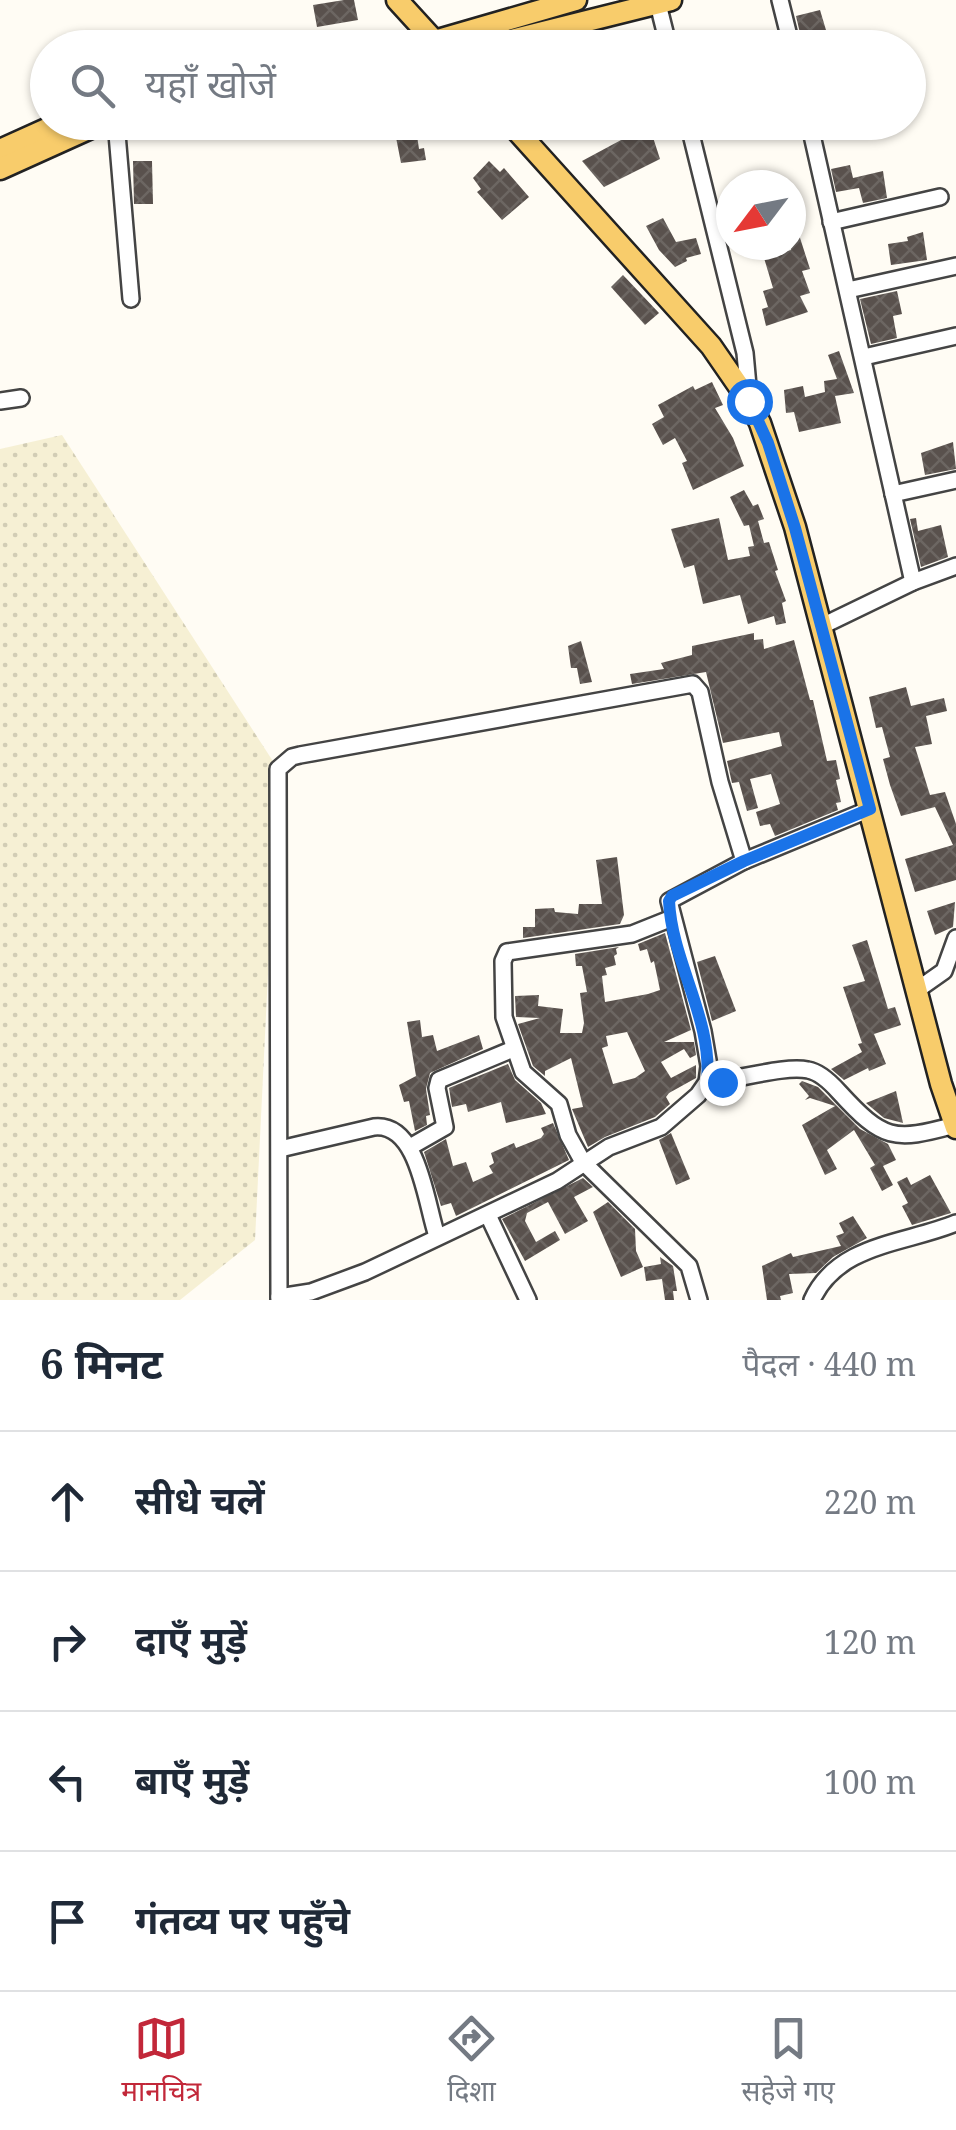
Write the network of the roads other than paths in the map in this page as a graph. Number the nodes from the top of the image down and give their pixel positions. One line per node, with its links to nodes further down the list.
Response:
1 (396, 0): 5 (main road)
2 (576, 0): 6 (main road)
3 (780, 0): 9 (street)
4 (662, 1): 7 (main road); 8 (street)
5 (423, 30)
6 (481, 30)
7 (549, 30)
8 (666, 30)
9 (788, 30)
10 (30, 136): 16 (main road)
11 (64, 140): 17 (main road)
12 (118, 140): 22 (street)
13 (525, 140): 27 (main road)
14 (692, 140): 27 (street)
15 (813, 140): 19 (street)
16 (0, 150)
17 (0, 169)
18 (940, 197): 19 (street)
19 (831, 222): 21 (street)
20 (956, 266): 21 (street)
21 (848, 290): 24 (street)
22 (131, 300)
23 (956, 336): 24 (street)
24 (864, 357): 29 (street)
25 (20, 398): 26 (street)
26 (0, 401)
27 (749, 401): 32 (main road)
28 (956, 480): 29 (street)
29 (893, 494): 31 (street)
30 (956, 566): 31 (street)
31 (913, 582): 32 (street)
32 (822, 626): 33 (main road)
33 (870, 809): 34 (street); 37 (main road)
34 (744, 861): 35 (street); 43 (street)
35 (672, 918): 38 (street); 40 (street)
36 (956, 938): 37 (street)
37 (917, 990): 39 (main road)
38 (514, 1049): 42 (street); 44 (street)
39 (949, 1080): 41 (main road)
40 (707, 1082): 41 (street); 44 (street)
41 (955, 1126)
42 (410, 1147): 43 (street); 47 (street)
43 (280, 1149): 48 (street)
44 (583, 1162): 45 (street); 50 (street)
45 (488, 1215): 47 (street); 49 (street)
46 (956, 1223): 51 (street)
47 (437, 1236): 48 (street)
48 (279, 1299)
49 (528, 1300)
50 (700, 1300)
51 (812, 1300)

